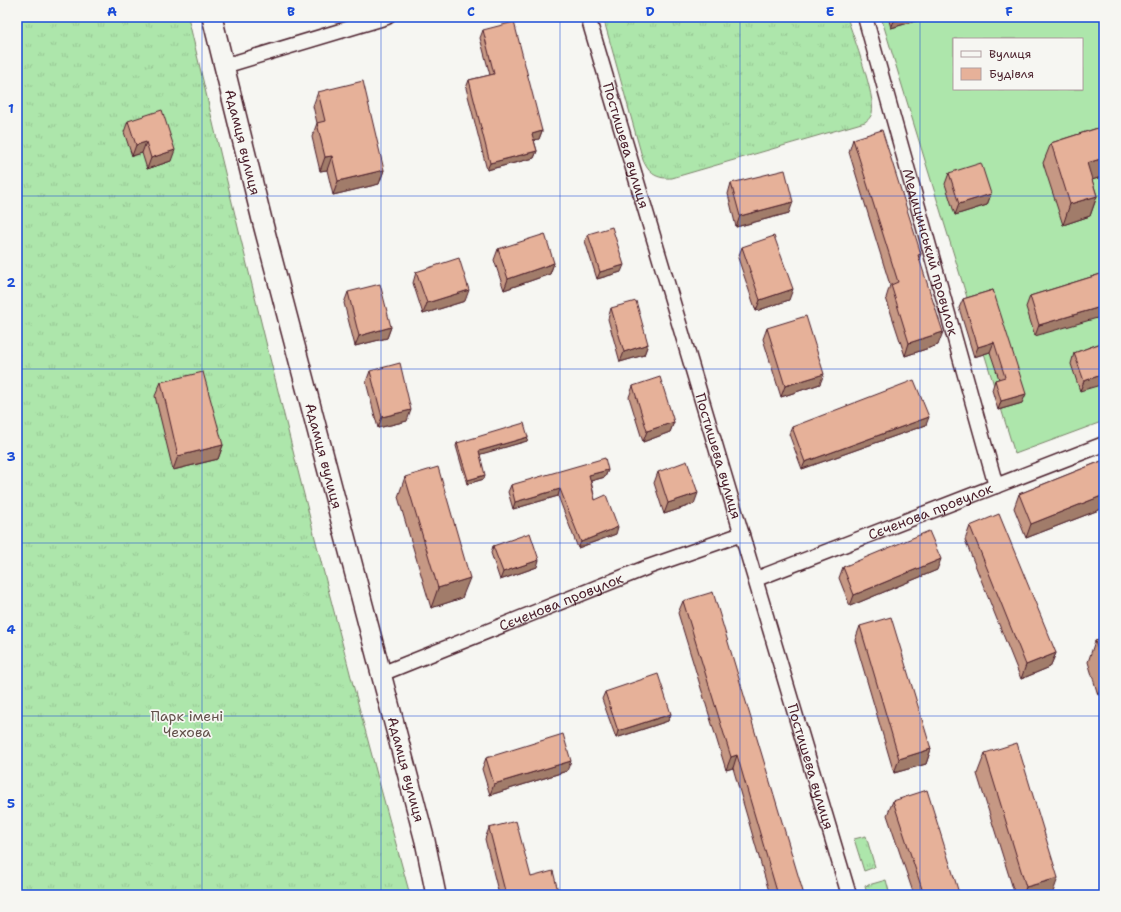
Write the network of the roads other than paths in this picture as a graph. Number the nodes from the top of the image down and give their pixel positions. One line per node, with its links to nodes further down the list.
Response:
1 (212, 17): 5 (street, Адамця вулиця)
2 (387, 17): 5 (street)
3 (588, 17): 8 (street, Постишева вулиця)
4 (865, 17): 7 (street, Медицинський провулок)
5 (224, 66): 10 (street, Адамця вулиця)
6 (1104, 444): 7 (street, Сєченова провулок)
7 (996, 486): 9 (street, Сєченова провулок)
8 (742, 534): 9 (street, Постишева вулиця); 10 (street, Сєченова провулок)
9 (756, 579): 12 (street, Постишева вулиця)
10 (381, 674): 11 (street, Адамця вулиця)
11 (436, 895)
12 (849, 895)

